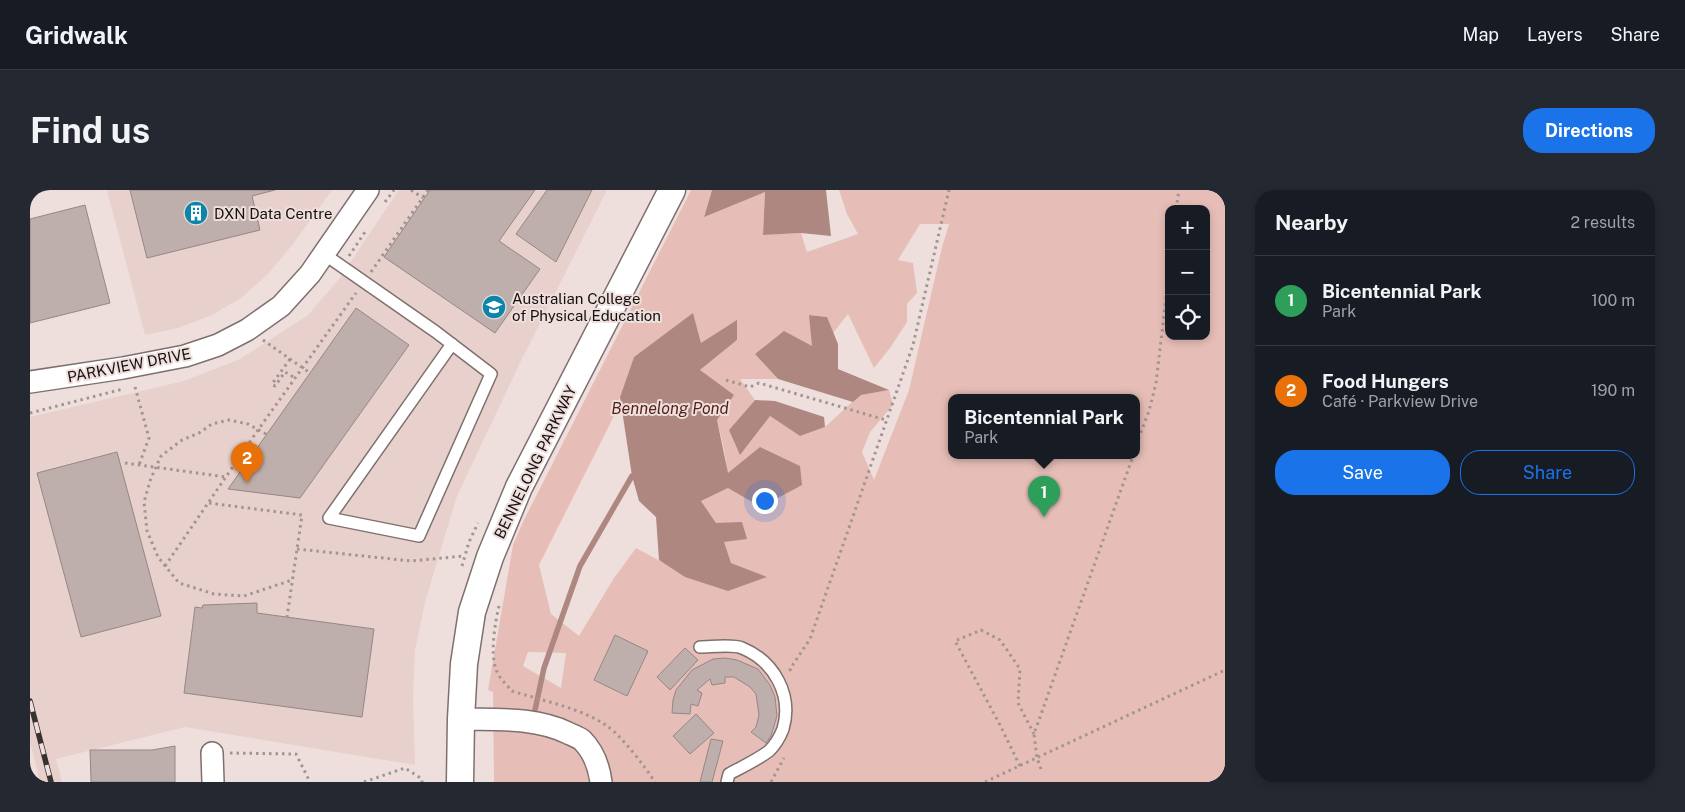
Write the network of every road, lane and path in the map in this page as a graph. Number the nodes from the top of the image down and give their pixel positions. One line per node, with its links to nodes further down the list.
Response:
1 (368, 190): 9 (street, PARKVIEW DRIVE)
2 (411, 190): 7 (path)
3 (428, 190): 7 (path)
4 (672, 190): 41 (street, BENNELONG PARKWAY)
5 (949, 190): 22 (path)
6 (1178, 190): 8 (path)
7 (423, 198): 10 (path)
8 (1176, 205)
9 (324, 254): 14 (lane); 20 (street, PARKVIEW DRIVE)
10 (373, 268)
11 (358, 290): 16 (path)
12 (1166, 295): 25 (path)
13 (263, 340): 15 (path)
14 (452, 344): 14 (lane)
15 (290, 359): 16 (path); 18 (path)
16 (302, 368): 17 (path); 18 (path)
17 (310, 373)
18 (295, 378): 23 (path)
19 (726, 380): 22 (path)
20 (30, 382)
21 (136, 387): 28 (path)
22 (886, 420): 39 (path)
23 (258, 430): 24 (path); 29 (path); 30 (path)
24 (266, 434)
25 (1140, 435)
26 (1132, 459): 42 (path)
27 (125, 463): 28 (path)
28 (139, 465): 29 (path)
29 (156, 467): 30 (path); 34 (path)
30 (226, 477): 31 (path)
31 (208, 503): 32 (path); 34 (path)
32 (297, 549): 33 (path); 35 (path)
33 (464, 556)
34 (166, 566): 35 (path)
35 (292, 580): 37 (path)
36 (501, 598): 53 (path)
37 (287, 617)
38 (700, 647): 54 (lane)
39 (790, 669)
40 (1225, 670): 44 (path)
41 (460, 719): 47 (street); 52 (street, BENNELONG PARKWAY)
42 (1034, 734): 44 (path); 45 (path)
43 (212, 753): 48 (street); 49 (path)
44 (1037, 758): 45 (path); 46 (path)
45 (1020, 766): 55 (path)
46 (1041, 769)
47 (603, 778)
48 (213, 782)
49 (310, 782)
50 (364, 782): 51 (path)
51 (422, 782)
52 (460, 782)
53 (656, 782)
54 (727, 782)
55 (985, 782)

